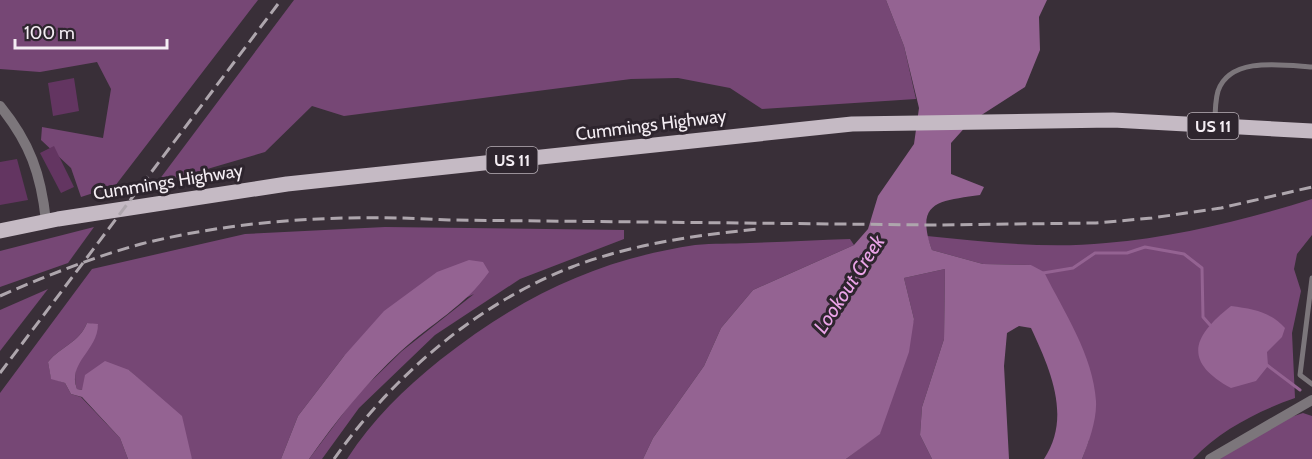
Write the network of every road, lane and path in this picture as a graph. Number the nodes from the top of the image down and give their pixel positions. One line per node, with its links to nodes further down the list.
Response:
1 (1312, 67): 3 (lane)
2 (0, 106): 5 (street)
3 (1214, 126): 4 (main road, Cummings Highway / US 11); 5 (main road, Cummings Highway / US 11)
4 (1312, 131)
5 (46, 221): 6 (main road, Cummings Highway / US 11)
6 (0, 231)
7 (1312, 278): 8 (lane)
8 (1312, 384)
9 (1312, 400): 10 (street)
10 (1210, 459)

